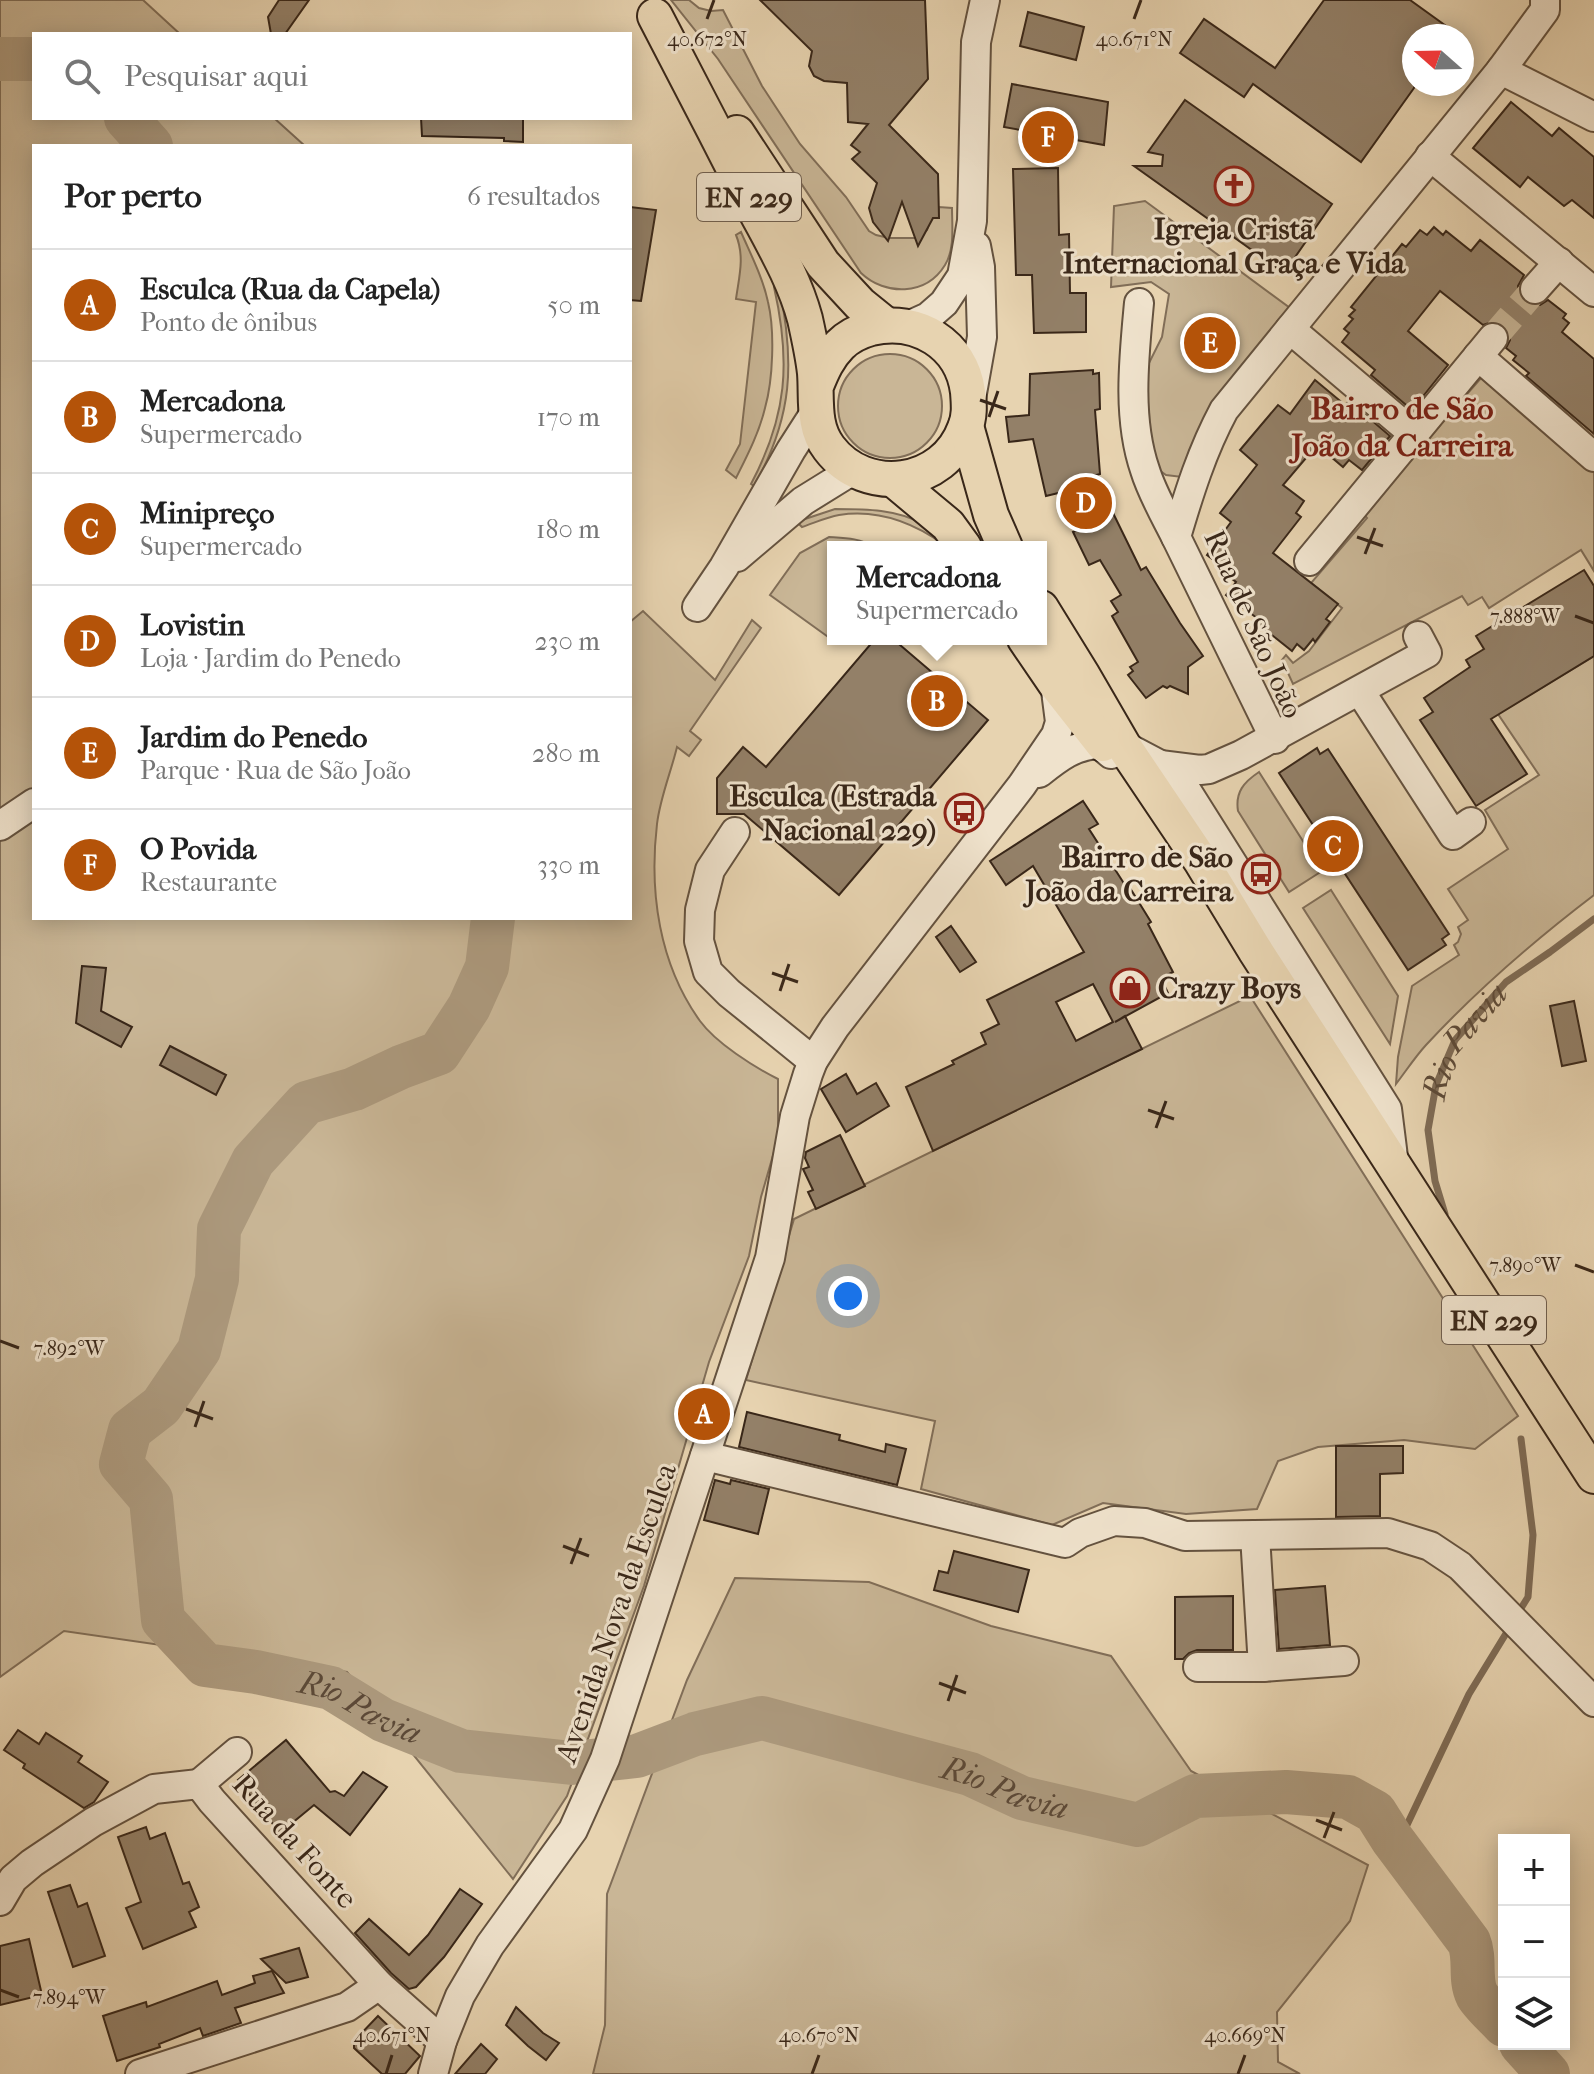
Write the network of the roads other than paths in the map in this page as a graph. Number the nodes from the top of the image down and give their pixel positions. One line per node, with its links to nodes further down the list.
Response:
1 (968, 0): 5 (street)
2 (985, 0): 5 (street)
3 (1545, 0): 6 (street, Rua de São João)
4 (648, 8): 14 (main road, EN 229); 16 (main road, EN 229)
5 (976, 42): 9 (street)
6 (1501, 70): 7 (street); 8 (street, Rua de São João)
7 (1594, 117)
8 (1430, 156): 10 (street); 15 (street, Rua de São João)
9 (972, 221): 14 (street); 17 (street)
10 (1559, 262): 11 (street); 12 (street)
11 (1535, 289)
12 (1594, 292)
13 (1139, 303): 22 (street)
14 (897, 325): 16 (main road); 17 (main road, EN 229)
15 (1290, 329): 18 (street); 22 (street, Rua de São João)
16 (816, 399): 20 (main road, EN 229); 26 (street)
17 (968, 417): 21 (main road); 24 (main road, EN 229)
18 (1414, 434): 19 (street); 25 (street)
19 (1594, 457)
20 (853, 470): 21 (main road); 26 (street)
21 (894, 480): 23 (main road)
22 (1176, 537): 33 (street, Rua de São João)
23 (960, 541)
24 (1002, 541)
25 (1309, 561)
26 (724, 567): 27 (street)
27 (697, 607)
28 (1047, 619): 34 (main road, EN 229)
29 (1418, 636): 32 (street)
30 (1029, 645): 31 (main road, EN 229)
31 (1055, 683): 34 (main road, EN 229); 37 (street, Avenida Nova da Esculca)
32 (1360, 691): 33 (street); 39 (street)
33 (1275, 739): 35 (street, Rua de São João)
34 (1117, 750): 36 (street, Rua de São João); 37 (street, Avenida Nova da Esculca); 44 (main road, EN 229)
35 (1241, 755): 36 (street, Rua de São João); 40 (street, Rua de São João)
36 (1160, 765): 40 (street, Rua de São João)
37 (1022, 785): 43 (street, Avenida Nova da Esculca)
38 (32, 804): 41 (street)
39 (1471, 822)
40 (1207, 825): 44 (street, Rua de São João)
41 (0, 826)
42 (735, 832): 43 (street)
43 (813, 1061): 45 (street, Avenida Nova da Esculca)
44 (1394, 1165): 46 (main road, EN 229)
45 (705, 1456): 47 (street); 56 (street, Avenida Nova da Esculca)
46 (1594, 1476)
47 (1255, 1535): 50 (street); 51 (street)
48 (1344, 1661): 50 (street)
49 (1198, 1667): 50 (street)
50 (1263, 1667)
51 (1594, 1702)
52 (237, 1752): 53 (street)
53 (199, 1784): 54 (street, Rua da Fonte); 55 (street, Rua da Fonte)
54 (0, 1901)
55 (379, 1985): 56 (street, Rua da Fonte); 57 (street)
56 (442, 2041): 58 (street, Avenida Nova da Esculca)
57 (140, 2074)
58 (433, 2074)

